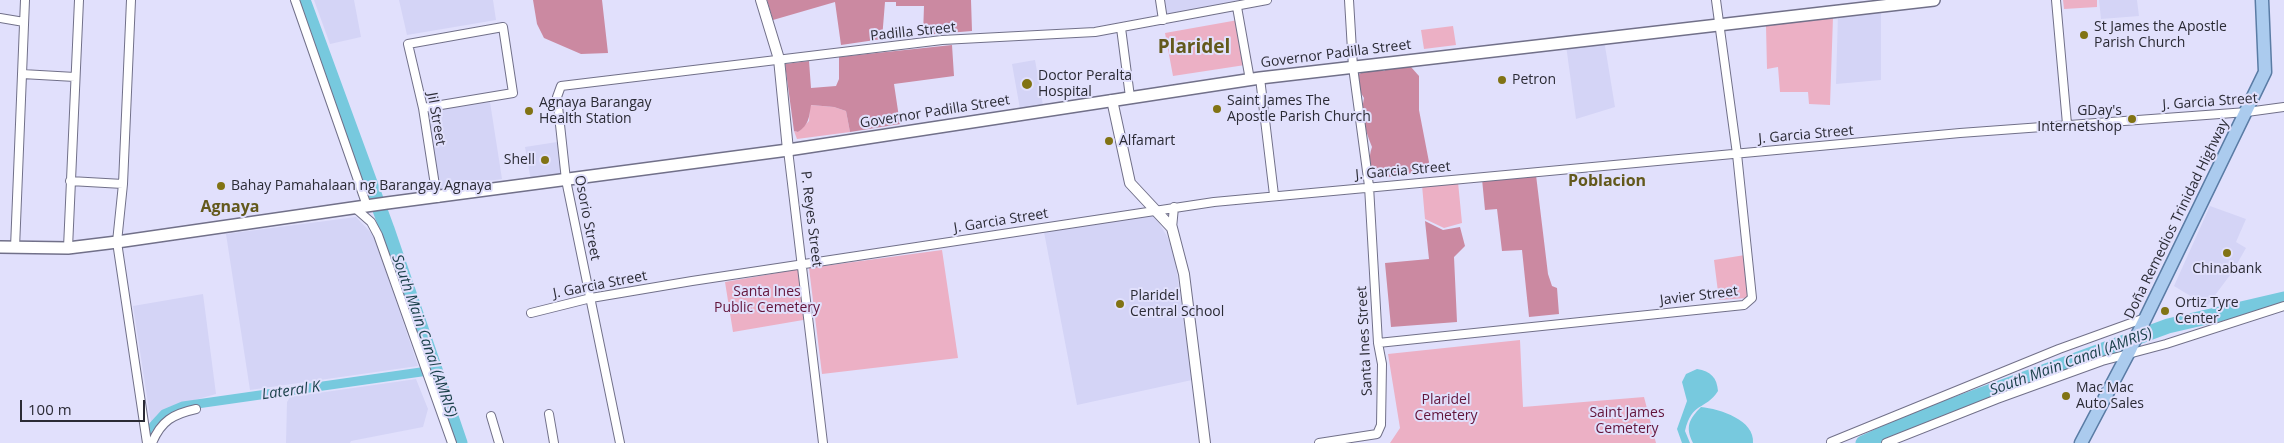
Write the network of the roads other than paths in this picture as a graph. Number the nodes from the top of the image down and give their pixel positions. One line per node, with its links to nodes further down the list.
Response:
1 (25, 0): 16 (street)
2 (79, 0): 22 (street)
3 (131, 0): 35 (street)
4 (295, 0): 39 (street)
5 (761, 0): 19 (street, P. Reyes Street)
6 (1160, 0): 15 (street)
7 (1267, 0): 13 (street, Padilla Street)
8 (1349, 0): 20 (street, Santa Ines Street)
9 (1716, 0): 17 (street, Javier Street)
10 (1934, 0): 17 (main road, Governor Padilla Street)
11 (2056, 0): 30 (street)
12 (2262, 0): 29 (main road, Doña Remedios Trinidad Highway)
13 (1237, 7): 15 (street, Padilla Street); 23 (street)
14 (0, 18): 16 (street)
15 (1163, 20): 18 (street, Padilla Street)
16 (24, 22): 21 (street)
17 (1720, 24): 20 (main road, Governor Padilla Street); 32 (street, Javier Street)
18 (1122, 28): 19 (street, Padilla Street); 25 (street)
19 (778, 59): 24 (street, Padilla Street); 31 (street, P. Reyes Street)
20 (1353, 67): 23 (main road, Governor Padilla Street); 36 (street, Santa Ines Street)
21 (22, 74): 22 (street); 46 (street)
22 (75, 77): 34 (street)
23 (1255, 79): 25 (main road, Governor Padilla Street); 37 (street)
24 (561, 86): 33 (street, Osorio Street)
25 (1130, 97): 26 (main road, Governor Padilla Street)
26 (1112, 100): 31 (main road, Governor Padilla Street); 42 (street)
27 (2284, 107): 29 (street, J. Garcia Street)
28 (423, 108): 28 (street, Jil Street); 38 (street, Jil Street)
29 (2247, 112): 30 (street, J. Garcia Street); 52 (main road, Doña Remedios Trinidad Highway)
30 (2068, 124): 32 (street, J. Garcia Street)
31 (788, 150): 33 (main road, Governor Padilla Street); 48 (street, P. Reyes Street)
32 (1737, 154): 36 (street, J. Garcia Street); 53 (street, Javier Street)
33 (566, 180): 38 (main road, Governor Padilla Street); 49 (street, Osorio Street)
34 (70, 181): 35 (street); 47 (street)
35 (123, 184): 44 (street)
36 (1369, 186): 37 (street, J. Garcia Street); 53 (street, Santa Ines Street)
37 (1274, 195): 40 (street, J. Garcia Street)
38 (437, 198): 39 (main road, Governor Padilla Street)
39 (368, 206): 41 (main road, Governor Padilla Street)
40 (1174, 207): 42 (street, J. Garcia Street); 43 (street)
41 (355, 208): 44 (main road, Governor Padilla Street); 61 (street)
42 (1156, 210): 43 (street); 48 (street, J. Garcia Street)
43 (1172, 228): 66 (street)
44 (117, 242): 47 (main road, Governor Padilla Street); 59 (street)
45 (0, 247): 46 (main road, Governor Padilla Street)
46 (15, 248): 47 (main road, Governor Padilla Street)
47 (68, 248)
48 (803, 264): 49 (street, J. Garcia Street); 65 (street, P. Reyes Street)
49 (591, 298): 51 (street, J. Garcia Street); 64 (street, Osorio Street)
50 (2284, 306): 54 (street)
51 (531, 312)
52 (2144, 320): 54 (main road, Doña Remedios Trinidad Highway); 58 (street)
53 (1378, 343): 67 (street, Santa Ines Street)
54 (2129, 352): 68 (street); 69 (main road, Doña Remedios Trinidad Highway)
55 (196, 408): 60 (street)
56 (549, 414): 63 (street)
57 (491, 416): 62 (street)
58 (1831, 442)
59 (147, 443)
60 (152, 443)
61 (452, 443)
62 (498, 443)
63 (554, 443)
64 (620, 443)
65 (823, 443)
66 (1205, 443)
67 (1319, 443)
68 (1886, 443)
69 (2081, 443)

